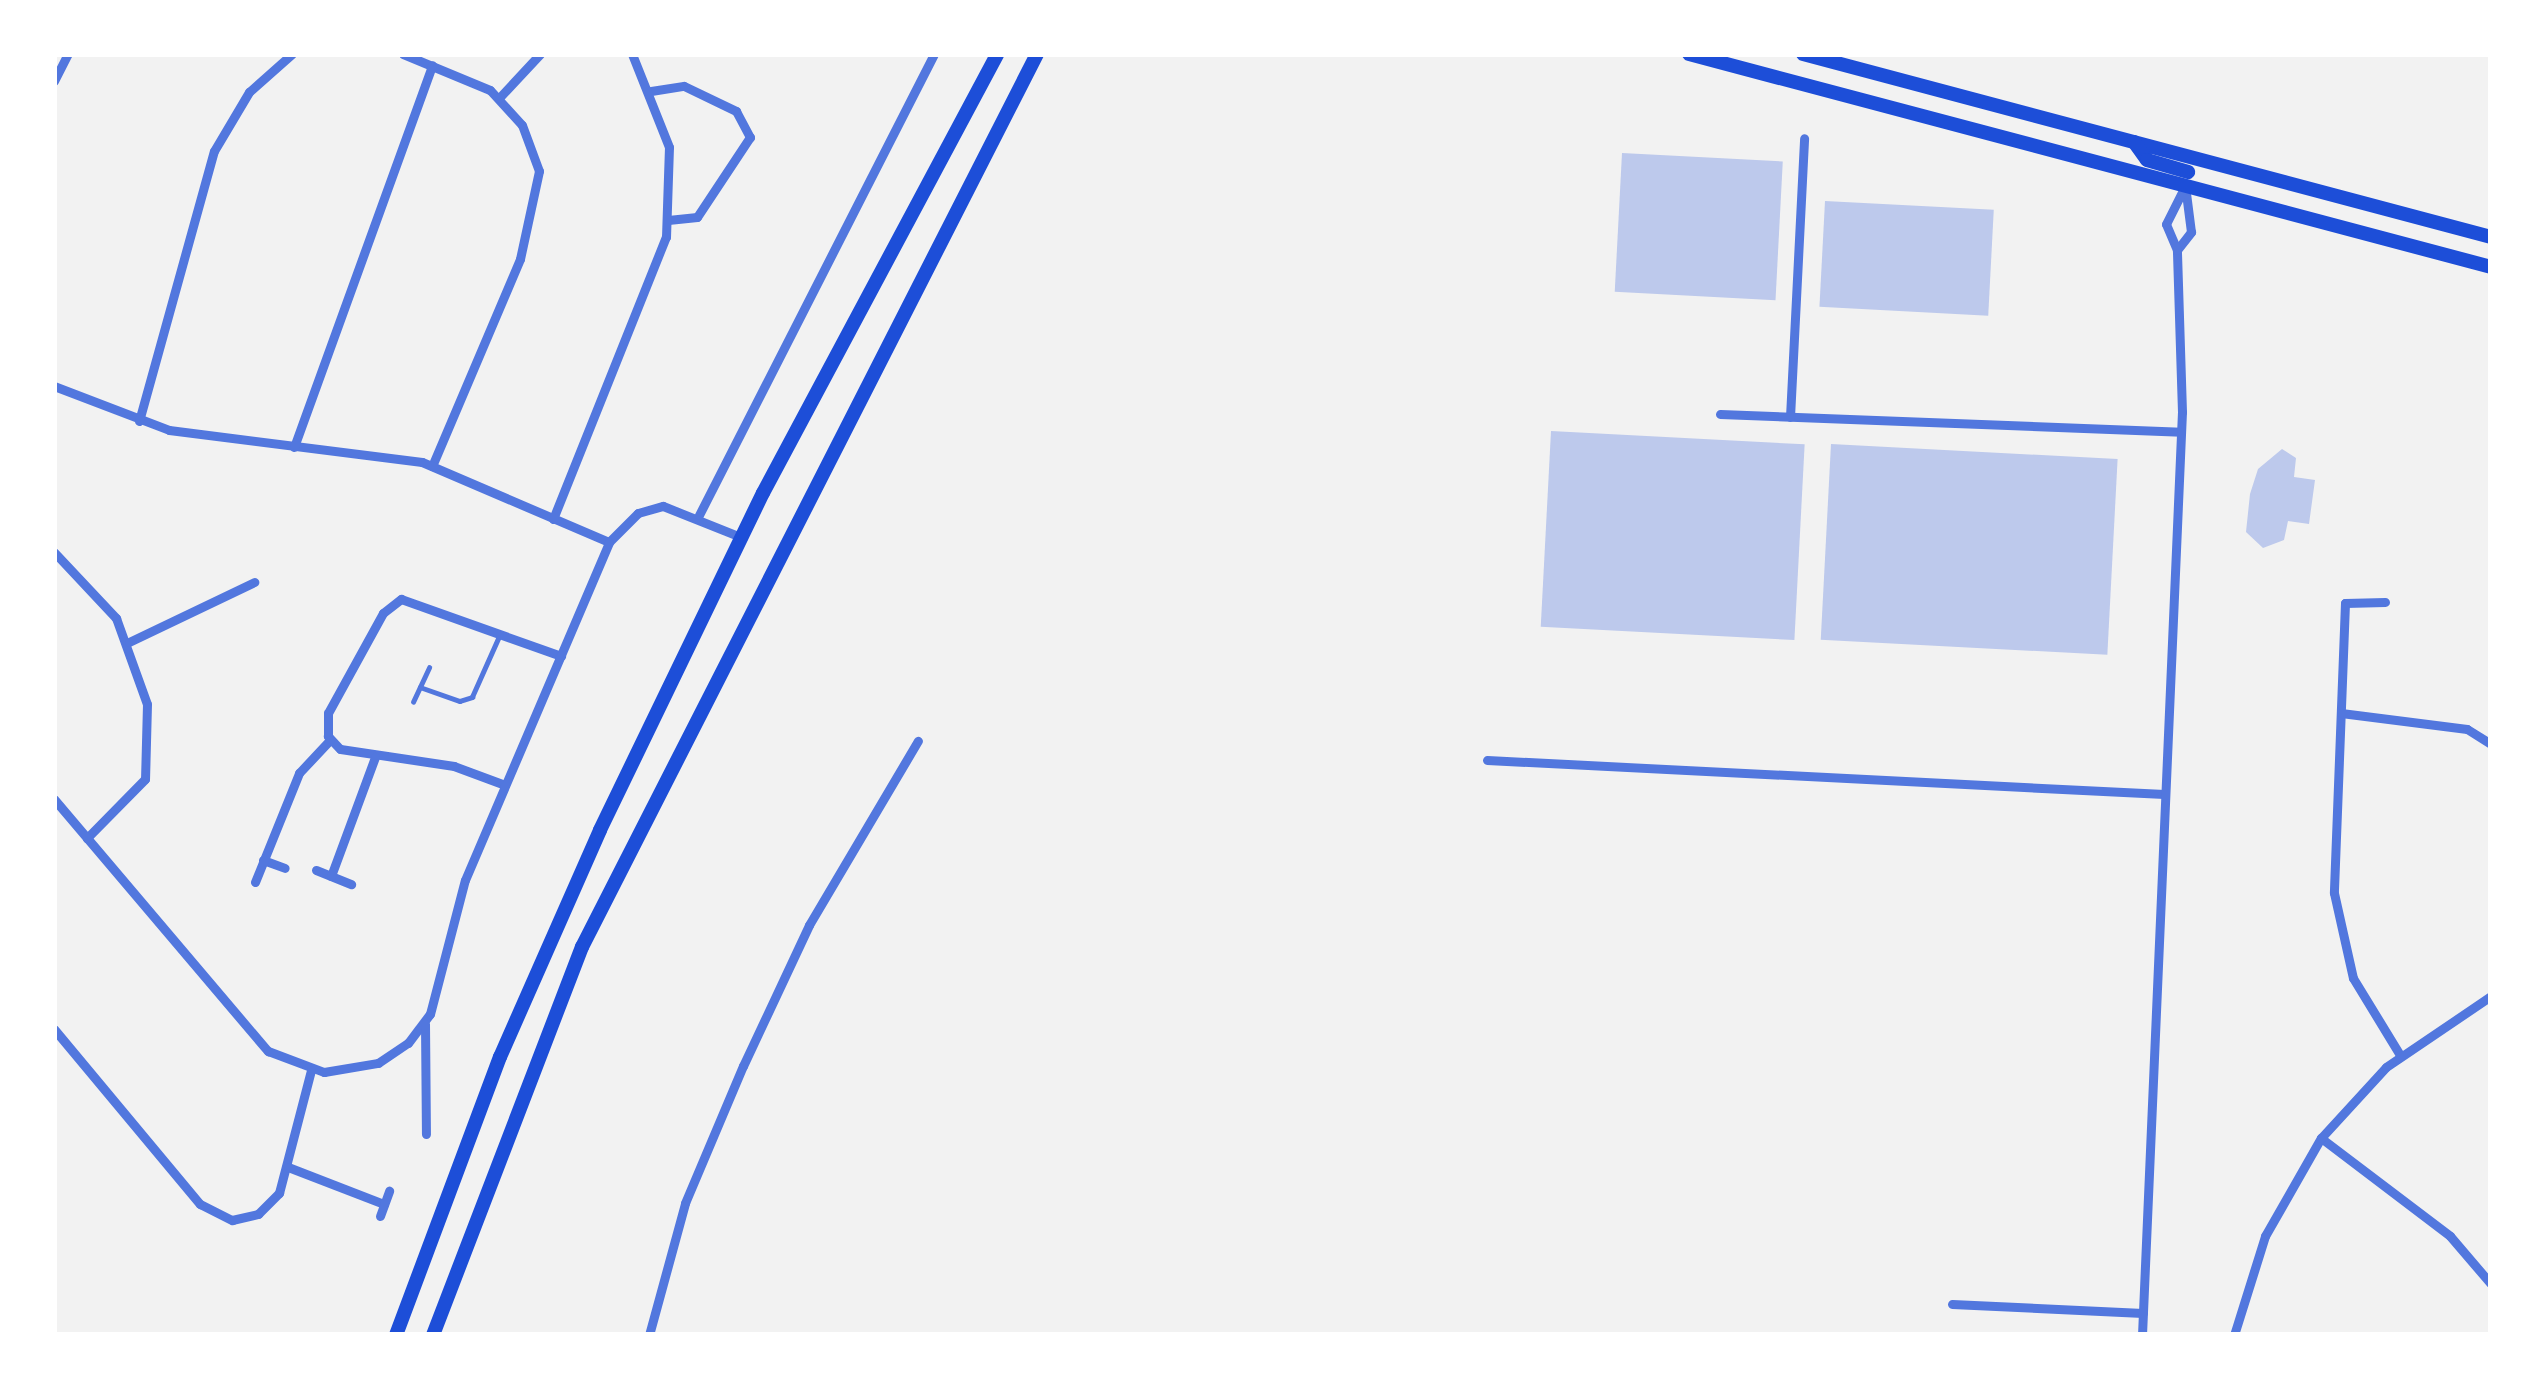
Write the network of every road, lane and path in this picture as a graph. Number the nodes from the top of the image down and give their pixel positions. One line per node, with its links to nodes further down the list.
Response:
1 (68, 54): 12 (street)
2 (292, 54): 24 (street)
3 (403, 54): 11 (street)
4 (541, 54): 14 (street)
5 (632, 54): 13 (street)
6 (934, 54): 28 (street)
7 (1001, 54): 30 (main road)
8 (1036, 54): 72 (main road)
9 (1689, 54): 16 (main road)
10 (1803, 54): 16 (main road)
11 (432, 65): 14 (street); 26 (street)
12 (54, 82)
13 (651, 91): 17 (street); 17 (street)
14 (499, 98): 27 (street)
15 (1804, 138): 23 (street)
16 (2188, 172): 18 (main road); 19 (street); 19 (street); 20 (main road)
17 (668, 220): 29 (street)
18 (2491, 237)
19 (2177, 250): 25 (street)
20 (2491, 266)
21 (54, 386): 24 (street)
22 (1720, 414): 23 (street)
23 (1790, 417): 25 (street)
24 (140, 421): 26 (street)
25 (2181, 432): 48 (street)
26 (294, 447): 27 (street)
27 (432, 466): 29 (street)
28 (699, 515): 30 (street); 31 (street)
29 (553, 519): 31 (street)
30 (742, 538): 71 (main road)
31 (608, 542): 37 (street)
32 (54, 552): 36 (street)
33 (254, 582): 36 (street)
34 (2385, 602): 41 (street)
35 (500, 634): 37 (street); 39 (lane); 42 (street)
36 (129, 642): 50 (street)
37 (561, 656): 47 (street)
38 (429, 667): 39 (lane)
39 (420, 687): 40 (lane)
40 (413, 702)
41 (2341, 713): 44 (street); 60 (street)
42 (330, 740): 45 (street); 51 (street)
43 (918, 741): 73 (street)
44 (2491, 744)
45 (375, 757): 47 (street); 54 (street)
46 (1487, 760): 48 (street)
47 (505, 785): 58 (street)
48 (2164, 794): 70 (street)
49 (54, 799): 50 (street)
50 (87, 838): 61 (street)
51 (263, 860): 52 (street); 55 (street)
52 (285, 868)
53 (316, 870): 54 (street)
54 (331, 876): 56 (street)
55 (255, 882)
56 (351, 884)
57 (2491, 996): 60 (street)
58 (425, 1024): 61 (street); 62 (street)
59 (54, 1029): 64 (street)
60 (2400, 1055): 63 (street)
61 (311, 1070): 64 (street)
62 (426, 1134)
63 (2321, 1138): 68 (street); 75 (street)
64 (288, 1166): 66 (street)
65 (389, 1191): 66 (street)
66 (384, 1204): 67 (street)
67 (380, 1216)
68 (2490, 1279)
69 (1952, 1304): 70 (street)
70 (2143, 1312): 74 (street)
71 (396, 1335)
72 (433, 1335)
73 (649, 1335)
74 (2142, 1335)
75 (2234, 1335)

